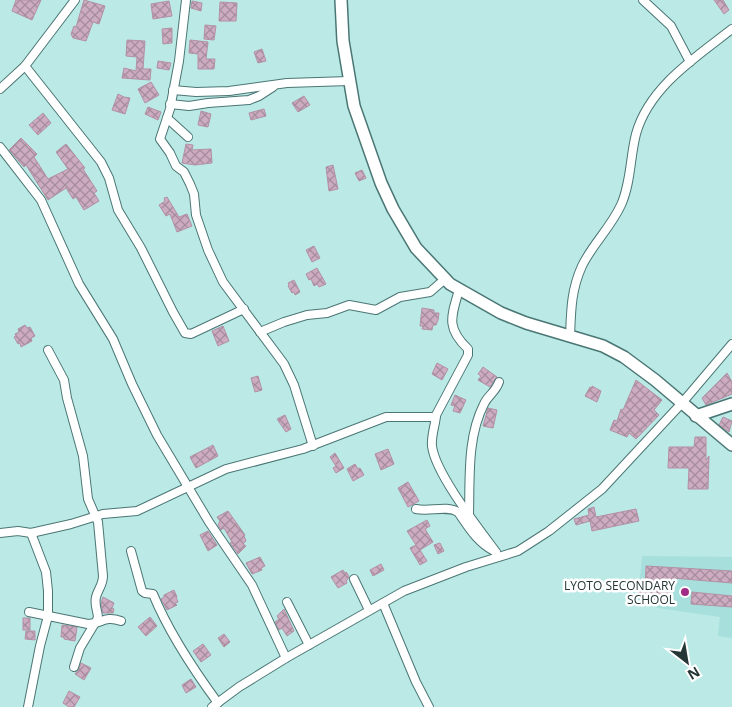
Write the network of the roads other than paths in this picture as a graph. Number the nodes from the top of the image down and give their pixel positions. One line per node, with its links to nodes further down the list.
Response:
1 (75, 0): 7 (street)
2 (186, 0): 11 (street)
3 (342, 0): 8 (street)
4 (642, 0): 6 (street)
5 (732, 28): 6 (street)
6 (690, 62): 20 (street)
7 (25, 66): 10 (street); 18 (street)
8 (349, 82): 9 (street); 16 (street)
9 (275, 86): 11 (street); 12 (street)
10 (0, 89)
11 (173, 90): 12 (street)
12 (170, 104): 13 (street)
13 (167, 118): 14 (street); 18 (street)
14 (188, 137)
15 (0, 147): 30 (street)
16 (444, 279): 17 (street); 19 (street)
17 (460, 290): 20 (street); 26 (street)
18 (244, 309): 19 (street)
19 (260, 332): 29 (street)
20 (570, 337): 24 (street)
21 (732, 344): 24 (street)
22 (48, 350): 33 (street)
23 (499, 382): 32 (street)
24 (682, 403): 27 (street); 38 (street)
25 (732, 404): 27 (street)
26 (436, 416): 29 (street); 32 (street)
27 (696, 416): 28 (street)
28 (732, 445)
29 (313, 446): 30 (street)
30 (189, 487): 33 (street); 48 (street)
31 (416, 509): 37 (street)
32 (469, 514): 37 (street)
33 (95, 516): 35 (street); 46 (street)
34 (0, 533): 35 (street)
35 (31, 534): 44 (street)
36 (130, 551): 50 (street)
37 (496, 552): 38 (street)
38 (504, 556): 41 (street)
39 (354, 579): 42 (street)
40 (288, 602): 47 (street)
41 (383, 603): 42 (street); 52 (street)
42 (369, 610): 47 (street)
43 (29, 612): 44 (street)
44 (48, 616): 46 (street); 51 (street)
45 (121, 621): 46 (street)
46 (96, 623): 49 (street)
47 (309, 645): 48 (street)
48 (286, 658): 50 (street)
49 (74, 667)
50 (215, 705)
51 (28, 707)
52 (429, 707)

